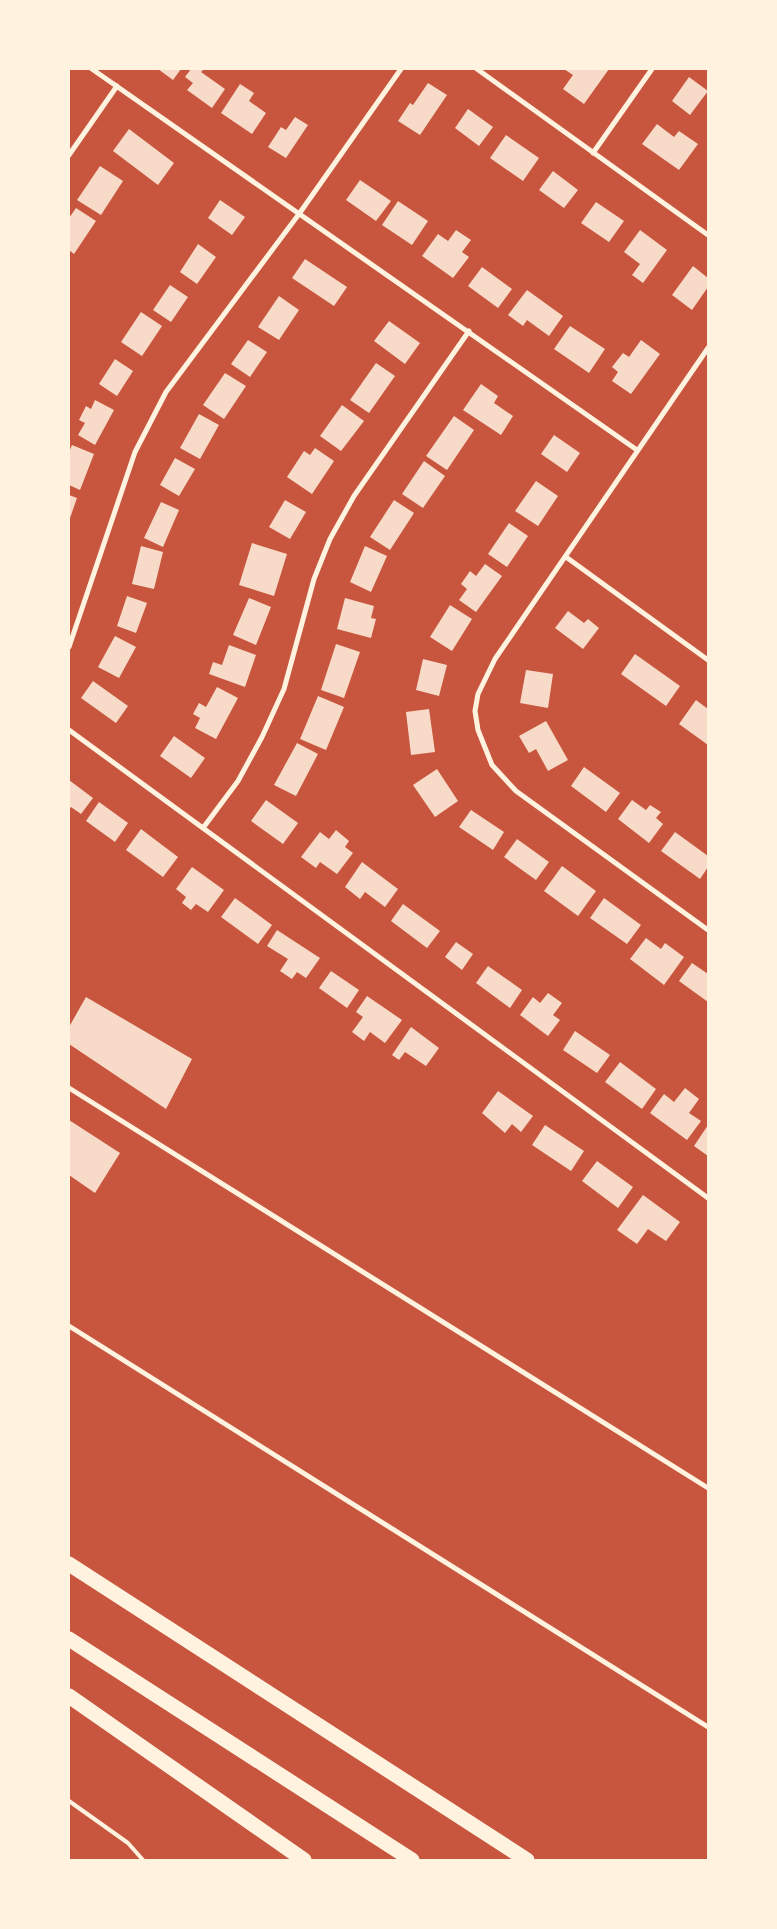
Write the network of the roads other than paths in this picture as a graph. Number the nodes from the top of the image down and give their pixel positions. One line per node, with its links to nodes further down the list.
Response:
1 (92, 69): 5 (street)
2 (401, 69): 8 (street)
3 (477, 69): 6 (street)
4 (652, 69): 6 (street)
5 (117, 86): 7 (street); 8 (street)
6 (593, 153): 9 (street)
7 (69, 155)
8 (299, 214): 10 (street); 14 (street)
9 (708, 235)
10 (469, 331): 12 (street); 17 (street)
11 (708, 348): 12 (street)
12 (637, 450): 13 (street)
13 (566, 557): 15 (street); 18 (street)
14 (69, 647)
15 (708, 660)
16 (69, 730): 17 (street)
17 (203, 828): 20 (street)
18 (708, 930)
19 (69, 1088): 22 (street)
20 (708, 1198)
21 (69, 1326): 26 (street)
22 (708, 1488)
23 (69, 1564): 31 (highway)
24 (69, 1639): 30 (highway)
25 (69, 1696): 29 (highway)
26 (708, 1727)
27 (69, 1801): 28 (lane)
28 (143, 1860)
29 (304, 1860)
30 (412, 1860)
31 (527, 1860)

